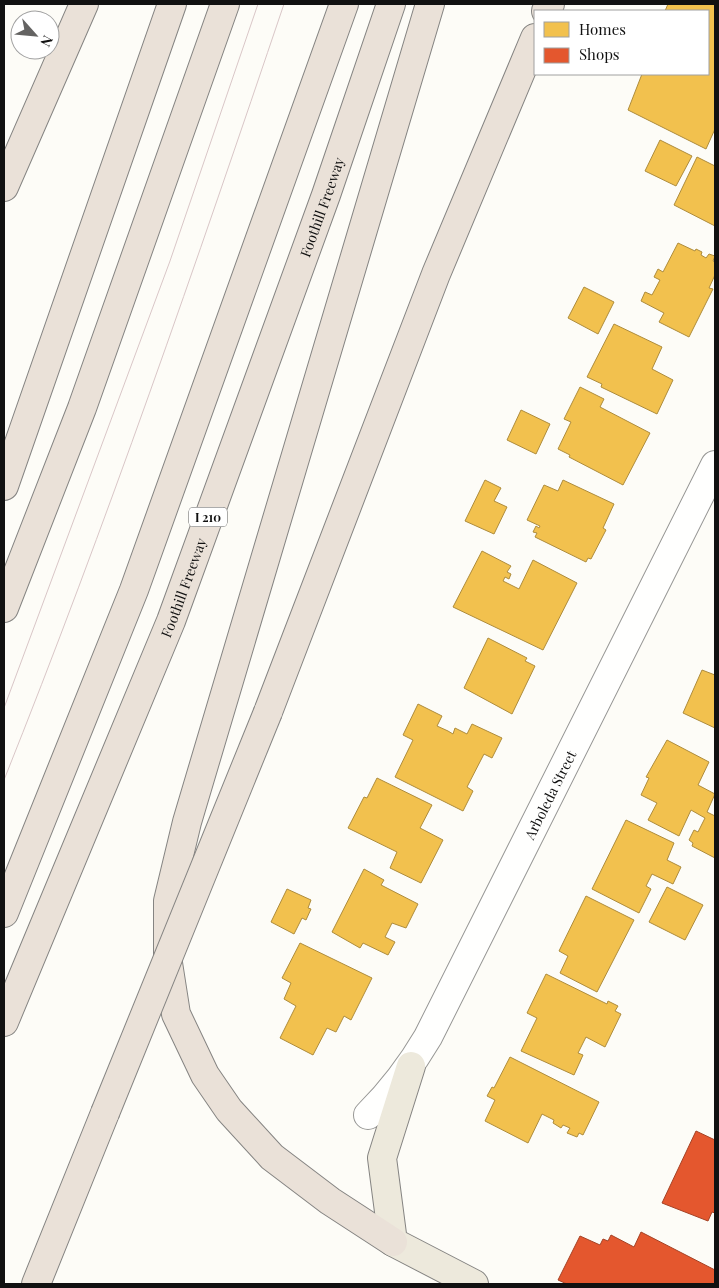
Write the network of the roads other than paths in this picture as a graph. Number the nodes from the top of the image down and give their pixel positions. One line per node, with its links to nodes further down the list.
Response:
1 (84, 4): 8 (highway)
2 (172, 4): 10 (highway)
3 (225, 4): 11 (highway)
4 (344, 4): 12 (highway)
5 (392, 4): 13 (highway, Foothill Freeway / I 210)
6 (430, 4): 16 (highway)
7 (534, 40): 17 (highway, bridge)
8 (4, 187)
9 (715, 465): 14 (street, Arboleda Street)
10 (4, 486)
11 (4, 608)
12 (4, 913)
13 (4, 1022)
14 (411, 1066): 15 (street, Arboleda Street); 16 (main road)
15 (368, 1115)
16 (393, 1242): 18 (main road)
17 (36, 1284)
18 (474, 1284)

